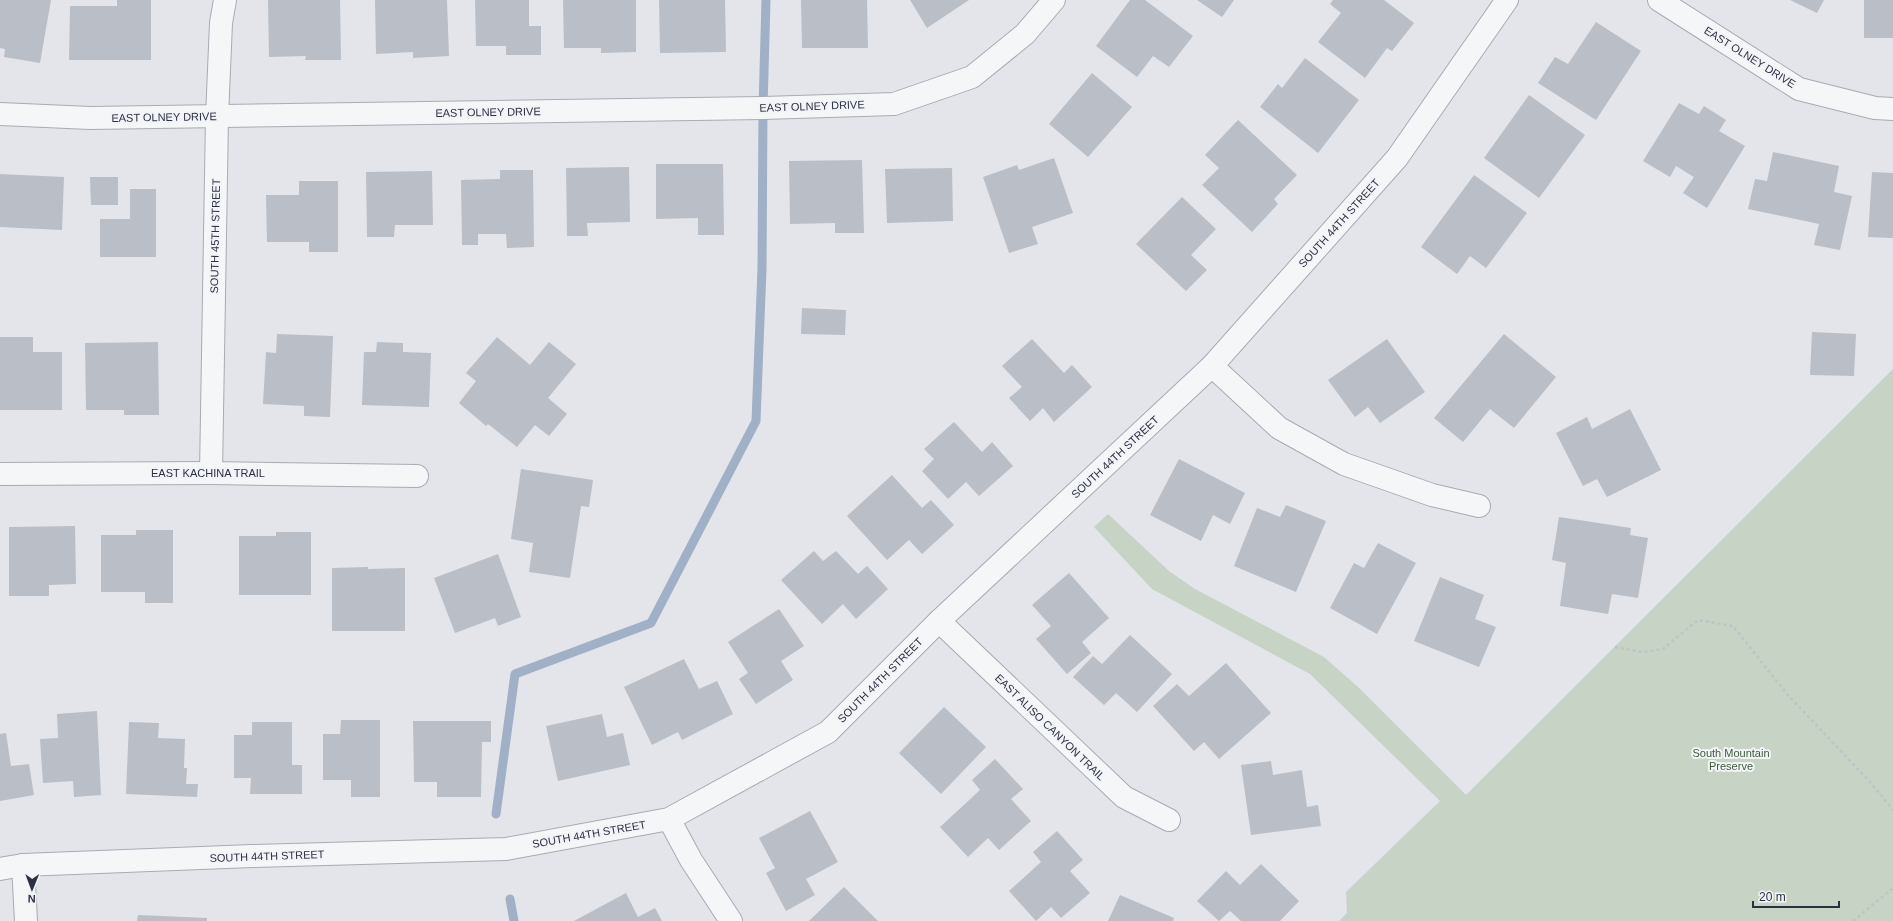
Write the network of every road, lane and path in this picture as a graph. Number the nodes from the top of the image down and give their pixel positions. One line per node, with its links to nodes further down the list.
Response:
1 (225, 0): 7 (street, SOUTH 45TH STREET)
2 (1054, 0): 7 (street, EAST OLNEY DRIVE)
3 (1507, 0): 8 (street, SOUTH 44TH STREET)
4 (1659, 0): 5 (street, EAST OLNEY DRIVE)
5 (1893, 109)
6 (0, 114): 7 (street, EAST OLNEY DRIVE)
7 (217, 117): 9 (street, SOUTH 45TH STREET)
8 (1212, 366): 12 (street); 13 (street, SOUTH 44TH STREET)
9 (211, 473): 10 (street, EAST KACHINA TRAIL); 11 (street, EAST KACHINA TRAIL)
10 (0, 474)
11 (417, 476)
12 (1479, 506)
13 (939, 621): 16 (street, SOUTH 44TH STREET); 17 (street, EAST ALISO CANYON TRAIL)
14 (1615, 647): 15 (path)
15 (1893, 810)
16 (669, 819): 18 (street, SOUTH 44TH STREET); 22 (street)
17 (1169, 820)
18 (23, 865): 19 (street, SOUTH 44TH STREET); 21 (street)
19 (0, 869)
20 (1893, 888): 23 (path)
21 (26, 921)
22 (731, 921)
23 (1853, 921)

